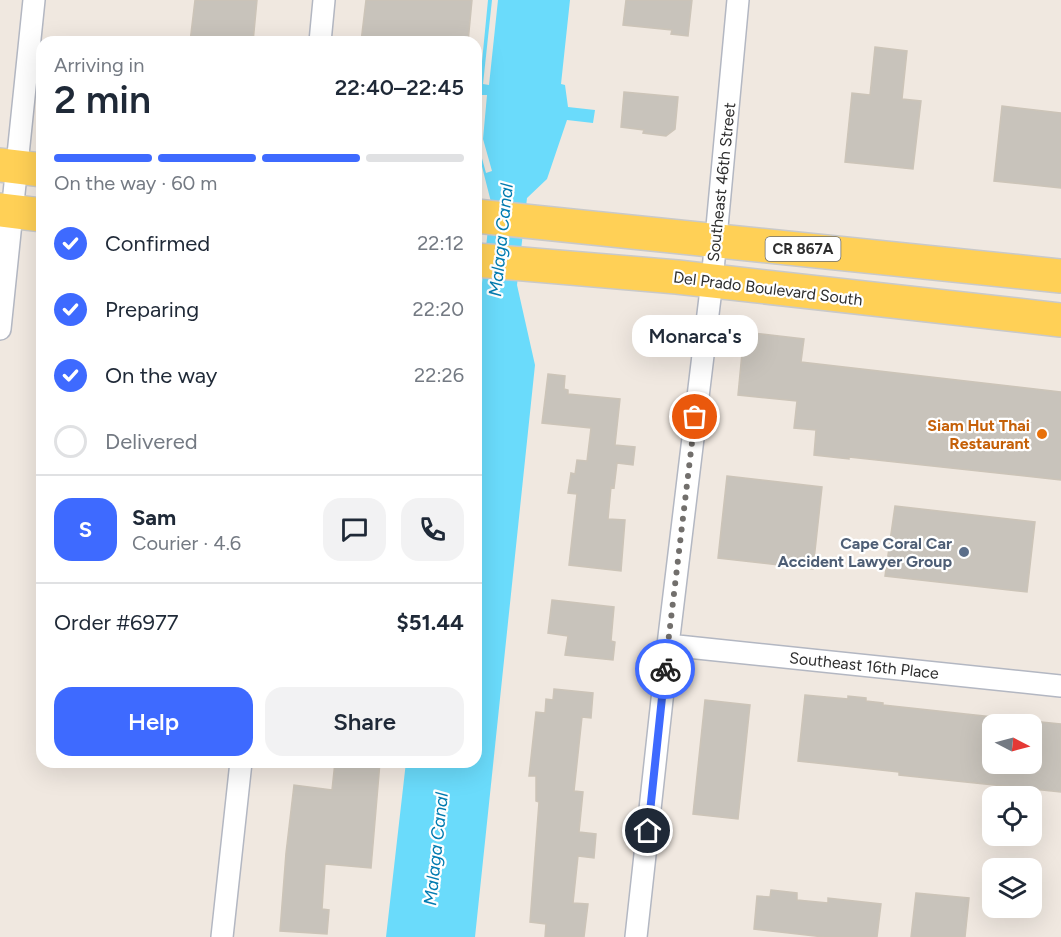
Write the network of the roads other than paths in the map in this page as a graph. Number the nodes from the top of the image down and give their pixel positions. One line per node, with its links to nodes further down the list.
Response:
1 (34, 0): 5 (street)
2 (324, 0): 4 (street)
3 (738, 0): 8 (street, Southeast 46th Street)
4 (321, 36)
5 (20, 167): 6 (street)
6 (18, 212): 13 (street)
7 (484, 219): 8 (main road, CR 867A)
8 (716, 240): 10 (main road, CR 867A); 11 (street, Southeast 46th Street)
9 (482, 260): 11 (main road, Del Prado Boulevard South)
10 (1061, 276)
11 (712, 281): 12 (main road, Del Prado Boulevard South); 14 (street, Southeast 46th Street)
12 (1061, 320)
13 (0, 329)
14 (668, 645): 15 (street, Southeast 16th Place); 18 (street, Southeast 46th Street)
15 (1061, 686)
16 (240, 768): 17 (street)
17 (222, 937)
18 (636, 937)

